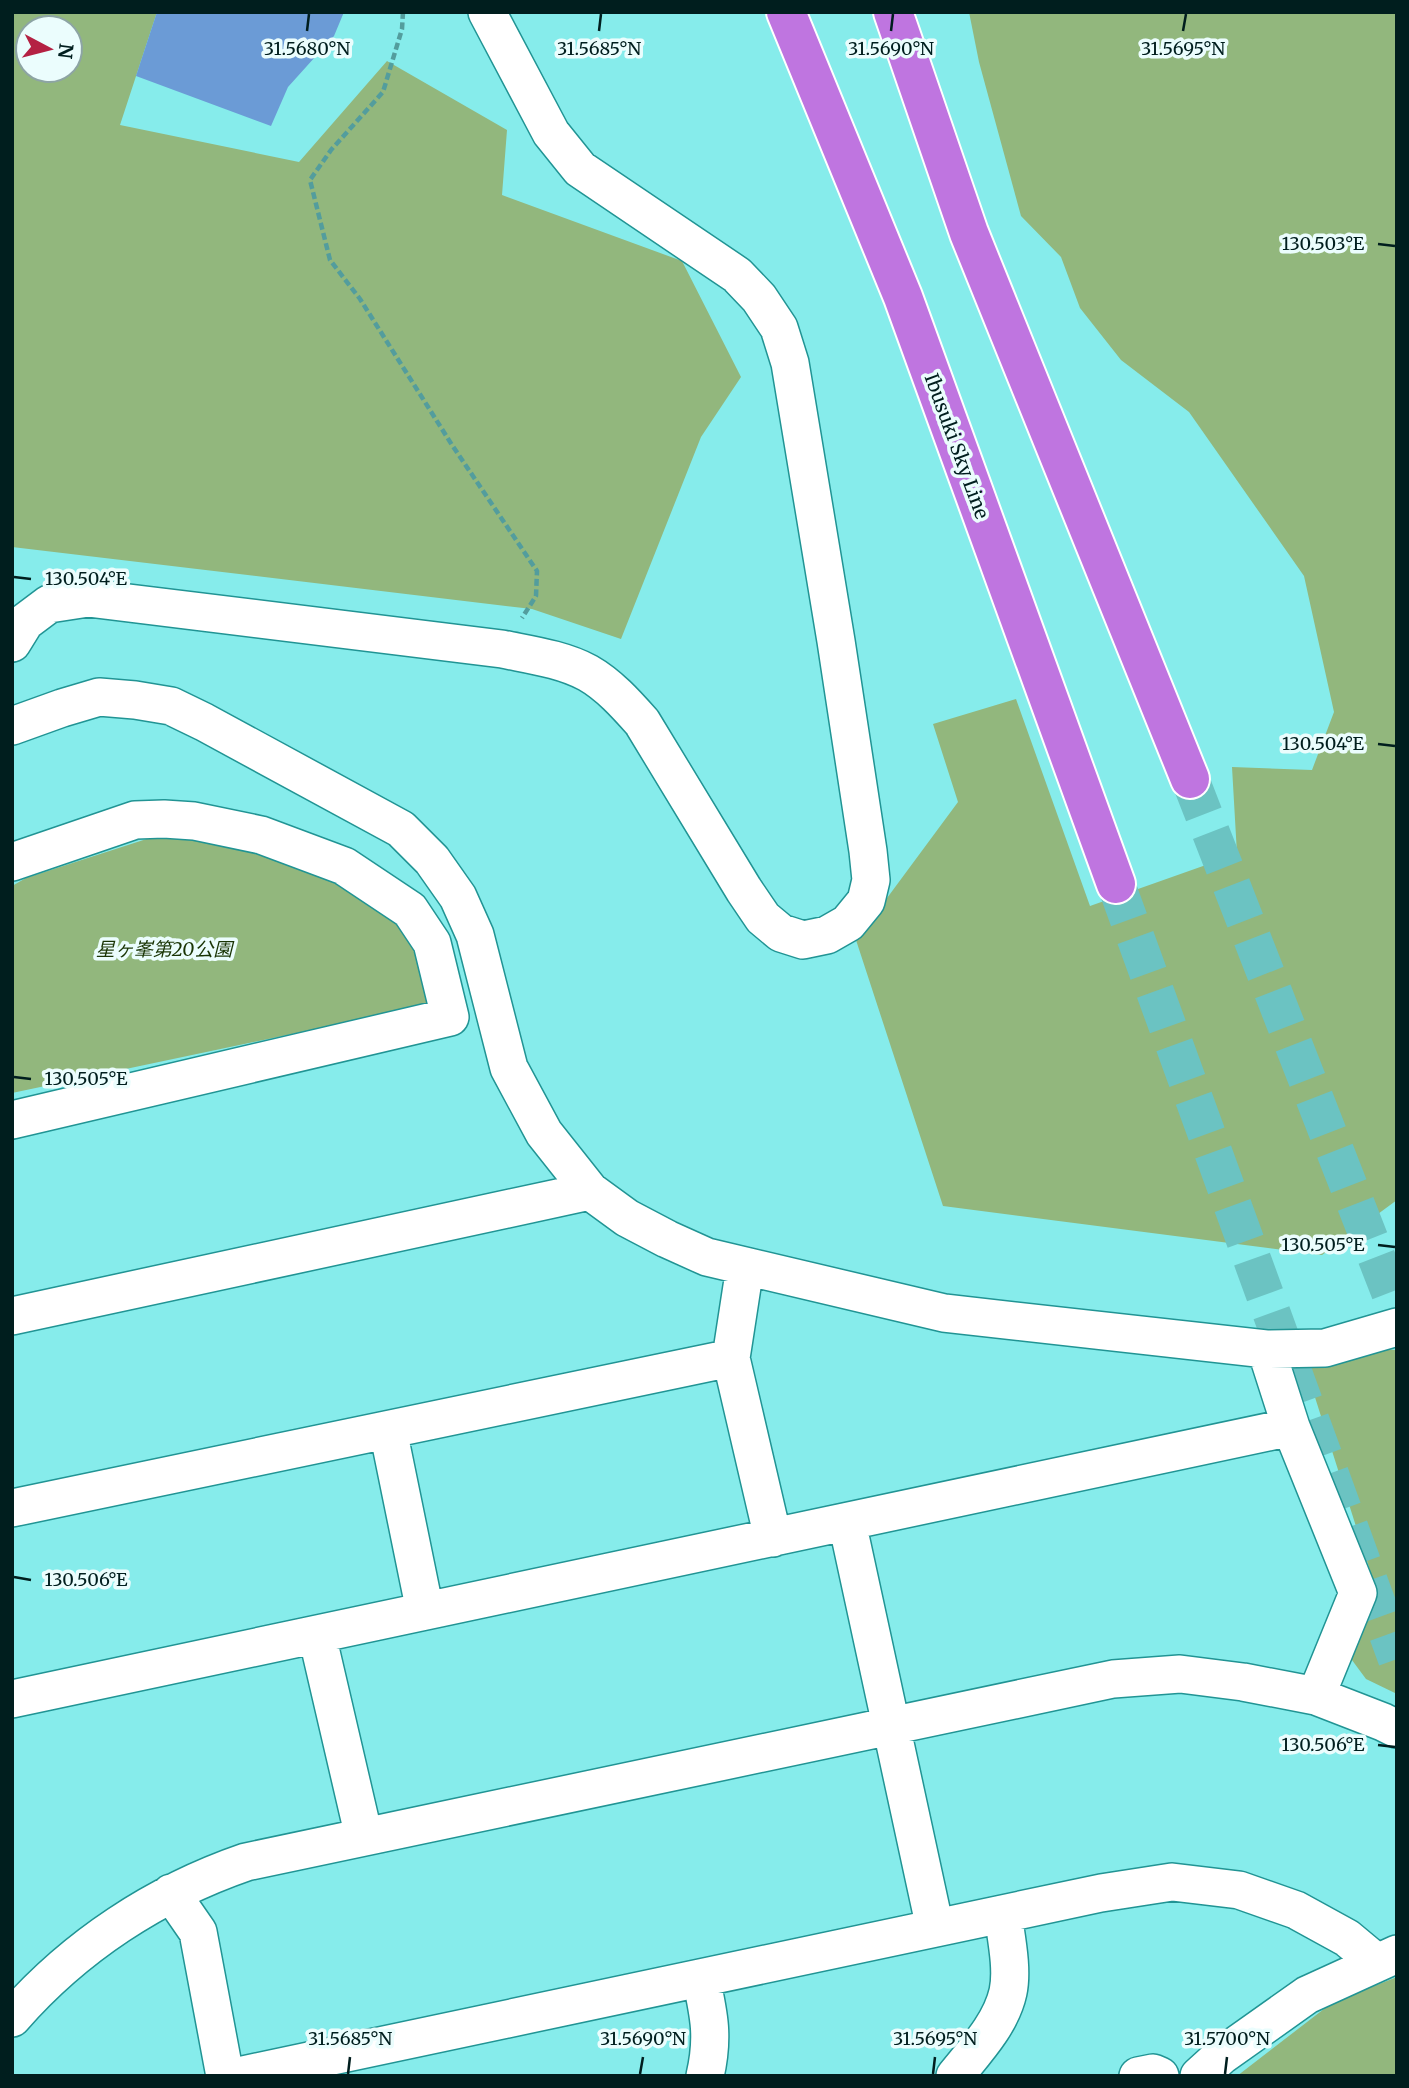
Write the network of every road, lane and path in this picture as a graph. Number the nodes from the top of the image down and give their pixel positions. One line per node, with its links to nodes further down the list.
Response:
1 (403, 12): 6 (path)
2 (487, 12): 6 (street)
3 (786, 12): 10 (highway, Ibusuki Sky Line)
4 (893, 12): 8 (highway)
5 (12, 643): 6 (street)
6 (502, 649)
7 (12, 726): 12 (street)
8 (1190, 779)
9 (12, 862): 11 (street)
10 (1116, 884)
11 (12, 1120)
12 (590, 1191): 13 (street); 14 (street)
13 (745, 1267): 16 (street); 17 (street)
14 (12, 1316)
15 (1397, 1327): 16 (street)
16 (1266, 1349): 18 (street)
17 (731, 1358): 19 (street); 22 (street)
18 (1292, 1427): 21 (street); 25 (street)
19 (387, 1430): 20 (street); 23 (street)
20 (12, 1508)
21 (847, 1522): 22 (street); 27 (street)
22 (774, 1538): 23 (street)
23 (425, 1611): 24 (street)
24 (317, 1635): 26 (street); 29 (street)
25 (1316, 1696): 27 (street); 28 (street)
26 (12, 1699)
27 (891, 1726): 29 (street); 32 (street)
28 (1397, 1730)
29 (365, 1837): 30 (street)
30 (171, 1893): 35 (street); 37 (street)
31 (1003, 1914): 32 (street); 33 (street); 36 (street)
32 (935, 1928): 34 (street)
33 (1387, 1959): 42 (street)
34 (701, 1978): 38 (street); 39 (street)
35 (12, 2018)
36 (969, 2071)
37 (225, 2076)
38 (238, 2076)
39 (705, 2076)
40 (1138, 2076): 41 (street)
41 (1160, 2076)
42 (1199, 2076)

